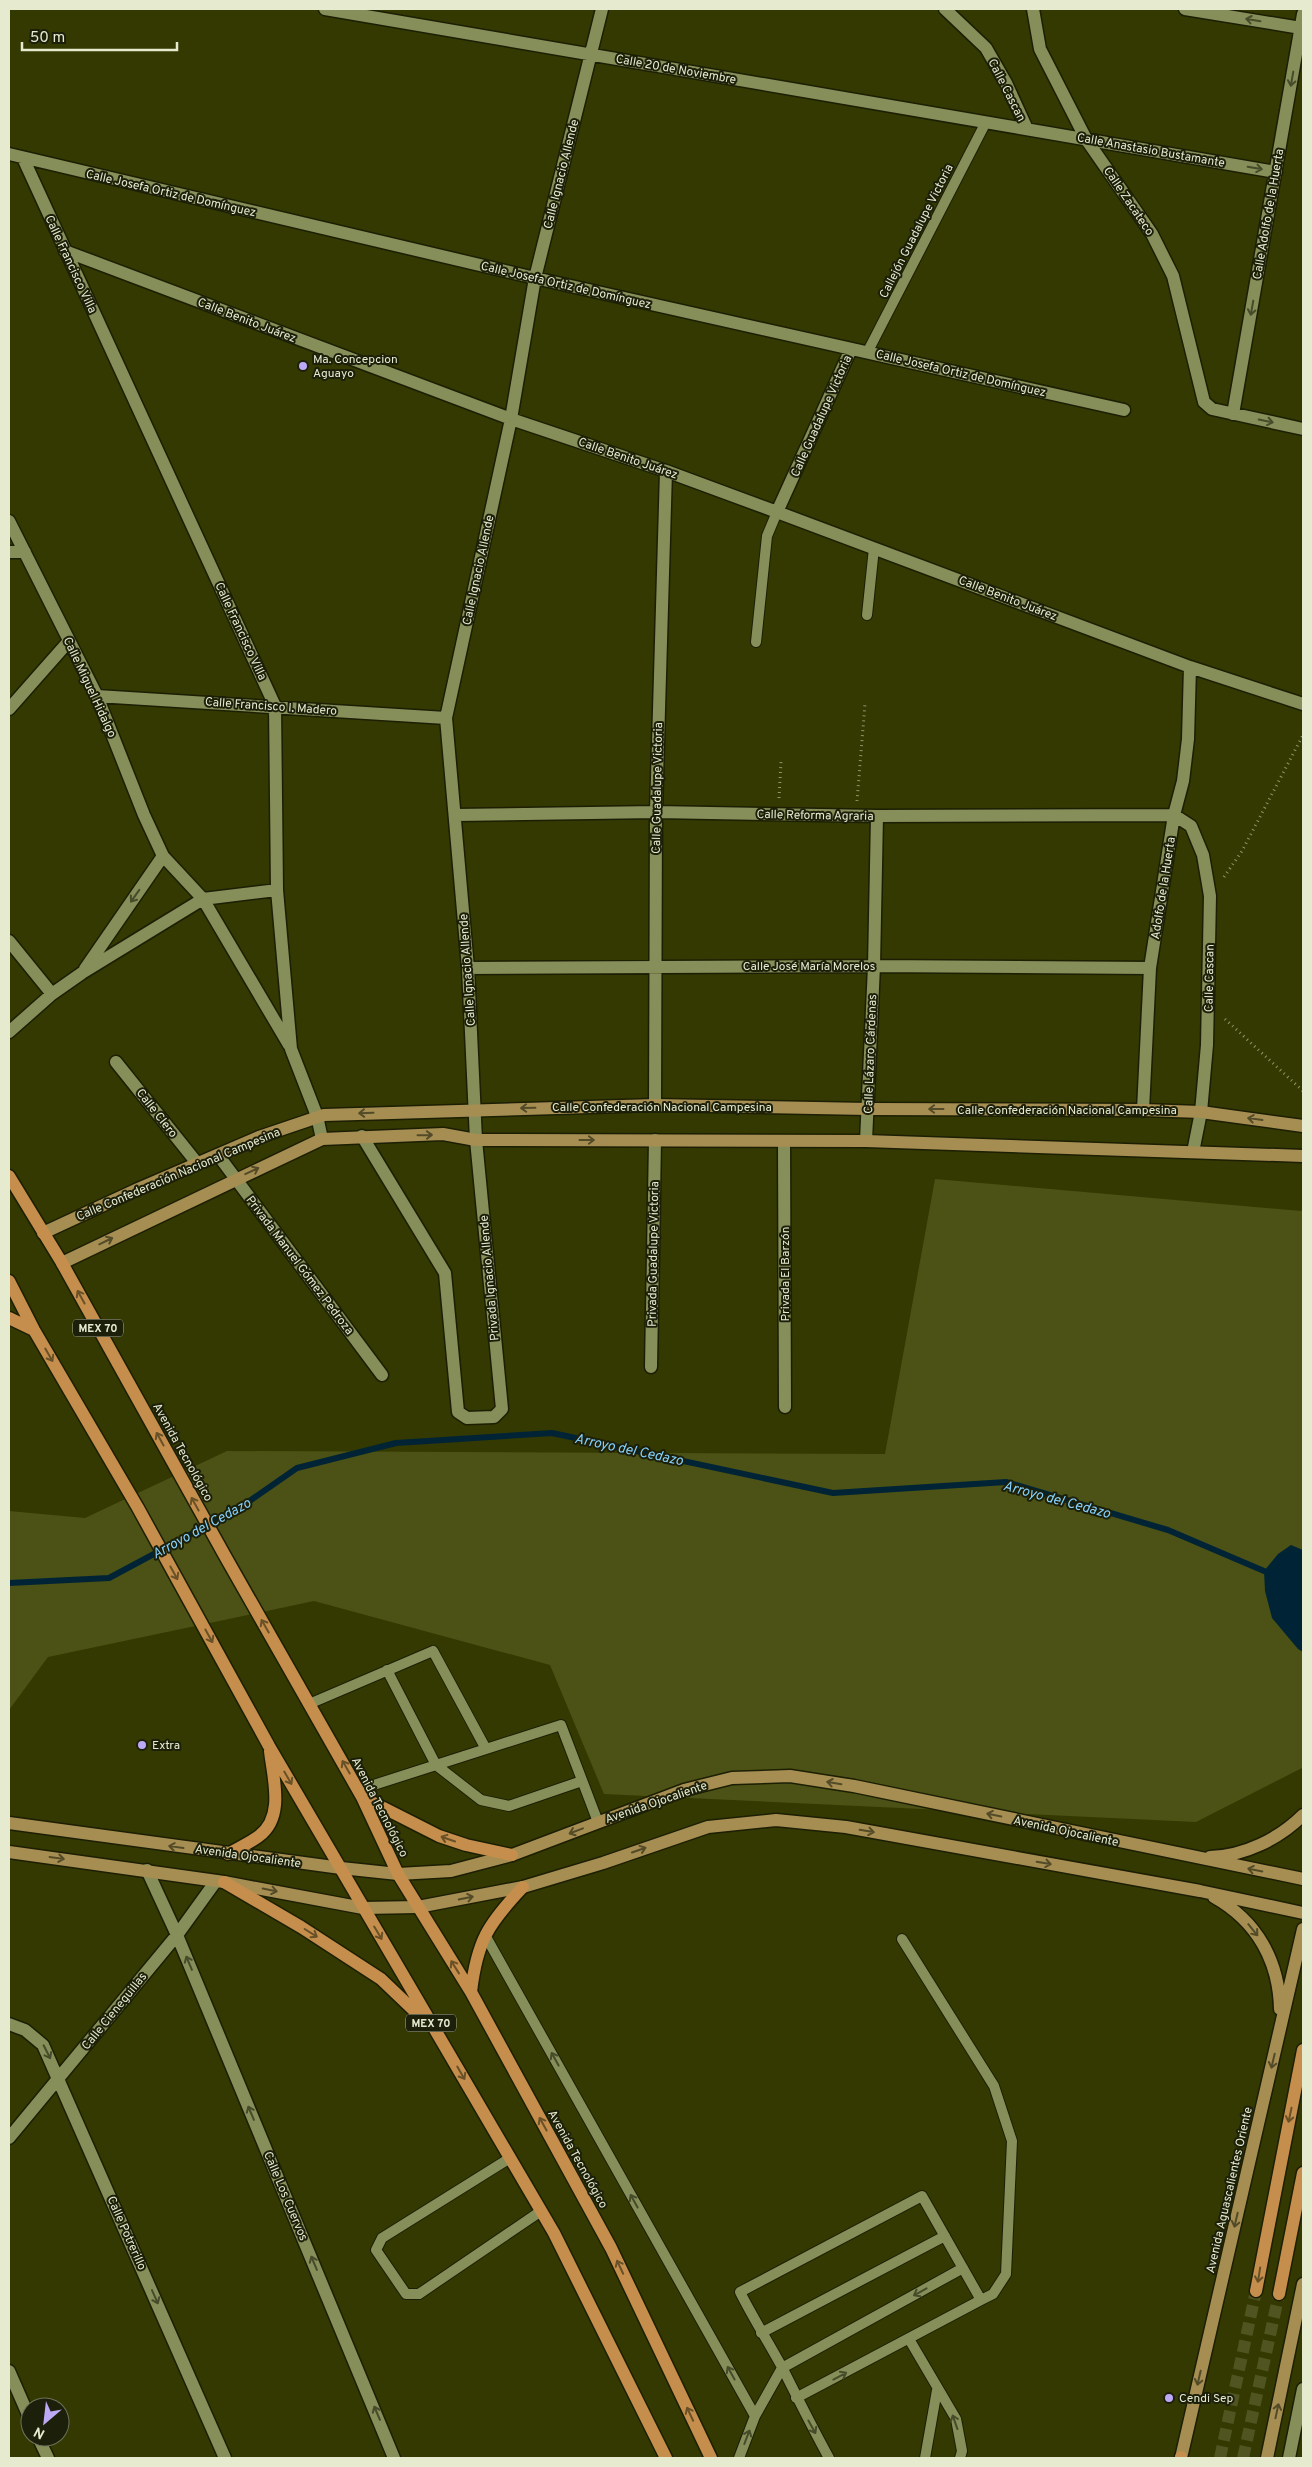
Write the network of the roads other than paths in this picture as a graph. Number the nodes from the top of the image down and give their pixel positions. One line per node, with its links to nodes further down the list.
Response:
1 (325, 9): 8 (street, Calle 20 de Noviembre)
2 (602, 9): 8 (street, Calle Ignacio Allende)
3 (945, 9): 10 (street, Calle Cascan)
4 (1033, 9): 11 (street, Calle Zacateco)
5 (1185, 9): 7 (street, one-way to 5)
6 (1303, 14): 7 (street, Calle Adolfo de la Huerta)
7 (1301, 28): 14 (street, Calle Adolfo de la Huerta, one-way to 14)
8 (591, 54): 9 (street, Calle 20 de Noviembre); 16 (street, Calle Ignacio Allende)
9 (986, 122): 10 (street, Calle 20 de Noviembre); 18 (lane, Callejón Guadalupe Victoria)
10 (1027, 129): 11 (street, Calle Anastasio Bustamante)
11 (1086, 139): 14 (street, Calle Anastasio Bustamante, one-way to 14); 20 (street, Calle Zacateco)
12 (9, 154): 13 (street, Calle Josefa Ortiz de Domínguez)
13 (22, 158): 15 (street, Calle Francisco Villa); 16 (street, Calle Josefa Ortiz de Domínguez)
14 (1276, 172): 20 (street, Calle Adolfo de la Huerta, one-way to 20)
15 (65, 251): 21 (street, Calle Benito Juárez); 35 (street, Calle Francisco Villa)
16 (535, 278): 17 (street, Calle Josefa Ortiz de Domínguez); 21 (street, Calle Ignacio Allende)
17 (851, 349): 18 (street, Calle Josefa Ortiz de Domínguez); 24 (street, Calle Guadalupe Victoria)
18 (868, 352): 19 (street, Calle Josefa Ortiz de Domínguez)
19 (1124, 410)
20 (1233, 414): 22 (street, one-way to 22)
21 (511, 419): 23 (street, Calle Benito Juárez); 37 (street, Calle Ignacio Allende)
22 (1303, 429)
23 (666, 471): 24 (street, Calle Benito Juárez); 38 (street, Calle Guadalupe Victoria)
24 (778, 512): 26 (street, Calle Benito Juárez); 31 (lane)
25 (9, 521): 28 (street, Calle Miguel Hidalgo)
26 (874, 548): 29 (lane); 32 (street, Calle Benito Juárez)
27 (9, 552): 28 (street)
28 (25, 552): 30 (street, Calle Miguel Hidalgo)
29 (867, 615)
30 (69, 641): 33 (street, Calle Miguel Hidalgo); 36 (street)
31 (756, 642)
32 (1190, 668): 34 (street, Calle Benito Juárez); 40 (street, Adolfo de la Huerta)
33 (97, 696): 35 (street, Calle Francisco I. Madero); 42 (street, Calle Miguel Hidalgo)
34 (1303, 704)
35 (275, 706): 37 (street, Calle Francisco I. Madero); 43 (street, Calle Francisco Villa)
36 (9, 710)
37 (446, 718): 39 (street, Calle Ignacio Allende)
38 (656, 812): 39 (street, Calle Reforma Agraria); 41 (street, Calle Reforma Agraria); 48 (street, Calle Guadalupe Victoria)
39 (456, 815): 47 (street, Calle Ignacio Allende)
40 (1174, 815): 41 (street, Calle Reforma Agraria); 49 (street, Adolfo de la Huerta); 59 (street, Calle Cascan)
41 (877, 816): 46 (street, Calle Lázaro Cárdenas)
42 (163, 856): 44 (street, Calle Miguel Hidalgo); 50 (street, one-way to 50)
43 (277, 890): 44 (street); 53 (street, Calle Francisco Villa)
44 (203, 899): 50 (street); 53 (street, Calle Miguel Hidalgo)
45 (9, 940): 51 (street)
46 (874, 966): 48 (street, Calle José María Morelos); 49 (street, Calle José María Morelos); 57 (street, Calle Lázaro Cárdenas)
47 (468, 968): 48 (street, Calle José María Morelos); 56 (street, Calle Ignacio Allende)
48 (655, 968): 55 (street, Calle Guadalupe Victoria)
49 (1150, 968): 58 (street, Adolfo de la Huerta)
50 (82, 973): 51 (street)
51 (52, 994): 52 (street)
52 (9, 1032)
53 (291, 1049): 60 (street, Calle Francisco Villa)
54 (116, 1062): 71 (street, Calle Clero)
55 (655, 1105): 56 (street, Calle Confederación Nacional Campesina, one-way to 56); 57 (street, Calle Confederación Nacional Campesina)
56 (476, 1109): 60 (street, Calle Confederación Nacional Campesina, one-way to 60); 64 (street, Calle Ignacio Allende)
57 (868, 1109): 58 (street, Calle Confederación Nacional Campesina, one-way to 57); 66 (street, Calle Lázaro Cárdenas)
58 (1143, 1110): 59 (street, Calle Confederación Nacional Campesina)
59 (1201, 1112): 61 (street, Calle Confederación Nacional Campesina, one-way to 59); 68 (street, Calle Cascan)
60 (317, 1116): 63 (street, Calle Francisco Villa); 69 (street, Calle Confederación Nacional Campesina)
61 (1303, 1126)
62 (362, 1136): 63 (street, Calle Confederación Nacional Campesina); 64 (street, Calle Confederación Nacional Campesina, one-way to 64); 64 (street, Privada Ignacio Allende)
63 (322, 1138): 73 (street, Calle Confederación Nacional Campesina, one-way to 63)
64 (476, 1140): 65 (street, Calle Confederación Nacional Campesina, one-way to 65)
65 (655, 1140): 67 (street, Calle Confederación Nacional Campesina); 79 (street, Privada Guadalupe Victoria)
66 (866, 1141): 67 (street, Calle Confederación Nacional Campesina); 68 (street, Calle Confederación Nacional Campesina)
67 (784, 1142): 81 (street, Privada El Barzón)
68 (1193, 1152): 70 (street, Calle Confederación Nacional Campesina)
69 (218, 1155): 71 (street, Calle Confederación Nacional Campesina); 73 (street, Privada Manuel Gómez Pedroza)
70 (1303, 1156)
71 (197, 1163): 74 (street, Calle Confederación Nacional Campesina)
72 (9, 1176): 74 (main road, Avenida Tecnológico / MEX 70)
73 (235, 1179): 75 (street, Calle Confederación Nacional Campesina, one-way to 73); 80 (street, Privada Manuel Gómez Pedroza)
74 (43, 1233): 75 (main road, Avenida Tecnológico / MEX 70)
75 (62, 1263): 83 (main road, Avenida Tecnológico / MEX 70, one-way to 75)
76 (9, 1281): 78 (main road, MEX 70)
77 (9, 1318): 78 (main road)
78 (34, 1330): 84 (main road, MEX 70, one-way to 84)
79 (651, 1366)
80 (382, 1375)
81 (785, 1407)
82 (387, 1670): 83 (lane); 85 (lane); 86 (lane)
83 (309, 1704): 88 (main road, Avenida Tecnológico / MEX 70, one-way to 83)
84 (269, 1746): 93 (main road); 96 (main road, MEX 70, one-way to 96)
85 (486, 1749): 86 (lane); 87 (lane)
86 (436, 1765): 87 (lane); 88 (lane)
87 (582, 1781): 90 (lane)
88 (360, 1793): 94 (main road, one-way to 88); 98 (main road, Avenida Tecnológico / MEX 70)
89 (1303, 1815): 95 (street)
90 (598, 1822): 94 (street, Avenida Ojocaliente, one-way to 94); 95 (street, Avenida Ojocaliente, one-way to 90)
91 (9, 1823): 93 (street, Avenida Ojocaliente, one-way to 91)
92 (9, 1852): 97 (street, one-way to 97)
93 (228, 1854): 96 (street, Avenida Ojocaliente)
94 (512, 1855): 98 (street, Avenida Ojocaliente)
95 (1195, 1858): 99 (street, Avenida Ojocaliente, one-way to 95)
96 (341, 1868): 98 (street, Avenida Ojocaliente); 104 (main road, MEX 70)
97 (147, 1870): 100 (street); 107 (street, Calle Los Cuervos)
98 (398, 1874): 103 (main road, Avenida Tecnológico / MEX 70)
99 (1303, 1879)
100 (220, 1881): 104 (street, one-way to 104); 107 (street, Calle Cieneguillas); 115 (main road, one-way to 115)
101 (523, 1887): 102 (street, one-way to 102); 103 (street, one-way to 101); 108 (main road)
102 (1200, 1891): 105 (street); 114 (street, one-way to 114)
103 (418, 1907): 104 (street); 112 (main road, Avenida Tecnológico / MEX 70, one-way to 103)
104 (363, 1908): 115 (main road, MEX 70, one-way to 115)
105 (1303, 1913)
106 (1303, 1928): 111 (street, Avenida Aguascalientes Oriente)
107 (177, 1935): 117 (street, Calle Cieneguillas); 138 (street, Calle Los Cuervos, one-way to 107)
108 (485, 1935): 112 (main road); 136 (lane, one-way to 108)
109 (902, 1938): 127 (lane)
110 (1303, 1978): 111 (street)
111 (1290, 1984): 114 (street, Avenida Aguascalientes Oriente)
112 (471, 1992): 140 (main road, Avenida Tecnológico / MEX 70, one-way to 112)
113 (9, 2024): 117 (street, Calle Potrerillo, one-way to 117)
114 (1281, 2028): 145 (street, Avenida Aguascalientes Oriente, one-way to 145)
115 (438, 2033): 119 (main road, MEX 70, one-way to 119)
116 (1303, 2050): 125 (main road, one-way to 125)
117 (59, 2078): 118 (street, Calle Cieneguillas); 137 (street, Calle Potrerillo, one-way to 137)
118 (9, 2138)
119 (510, 2158): 121 (main road, MEX 70); 121 (lane)
120 (1303, 2173): 126 (main road)
121 (541, 2211): 139 (main road, MEX 70)
122 (945, 2236): 123 (lane); 128 (lane); 128 (lane)
123 (963, 2268): 127 (lane); 130 (lane, one-way to 130)
124 (1303, 2284): 146 (street, one-way to 124)
125 (1256, 2291)
126 (1279, 2294)
127 (980, 2300): 129 (lane)
128 (761, 2333): 130 (lane)
129 (909, 2339): 133 (lane); 135 (lane, one-way to 129)
130 (782, 2368): 135 (lane); 136 (lane)
131 (9, 2371): 134 (street)
132 (1303, 2389): 147 (street)
133 (937, 2390): 143 (lane); 144 (lane, one-way to 133)
134 (20, 2397)
135 (796, 2398): 142 (lane, one-way to 142)
136 (755, 2416): 141 (lane, one-way to 136)
137 (225, 2458)
138 (394, 2458)
139 (666, 2458)
140 (711, 2458)
141 (738, 2458)
142 (829, 2458)
143 (925, 2458)
144 (960, 2458)
145 (1181, 2458)
146 (1267, 2458)
147 (1288, 2458)

